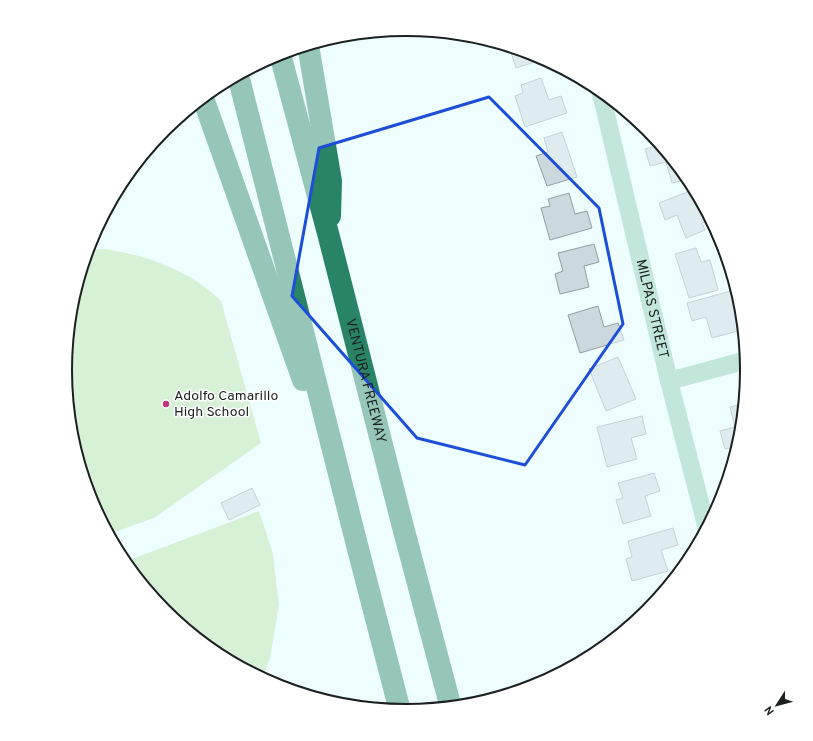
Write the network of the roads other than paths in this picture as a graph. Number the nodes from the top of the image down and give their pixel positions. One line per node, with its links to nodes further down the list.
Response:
1 (309, 51): 6 (highway)
2 (282, 60): 6 (highway, VENTURA FREEWAY)
3 (239, 81): 9 (highway)
4 (602, 100): 8 (street, MILPAS STREET)
5 (205, 104): 9 (highway)
6 (329, 237): 11 (highway, VENTURA FREEWAY)
7 (741, 362): 8 (street)
8 (668, 381): 10 (street, MILPAS STREET)
9 (348, 508): 12 (highway)
10 (705, 522)
11 (449, 702)
12 (398, 705)

